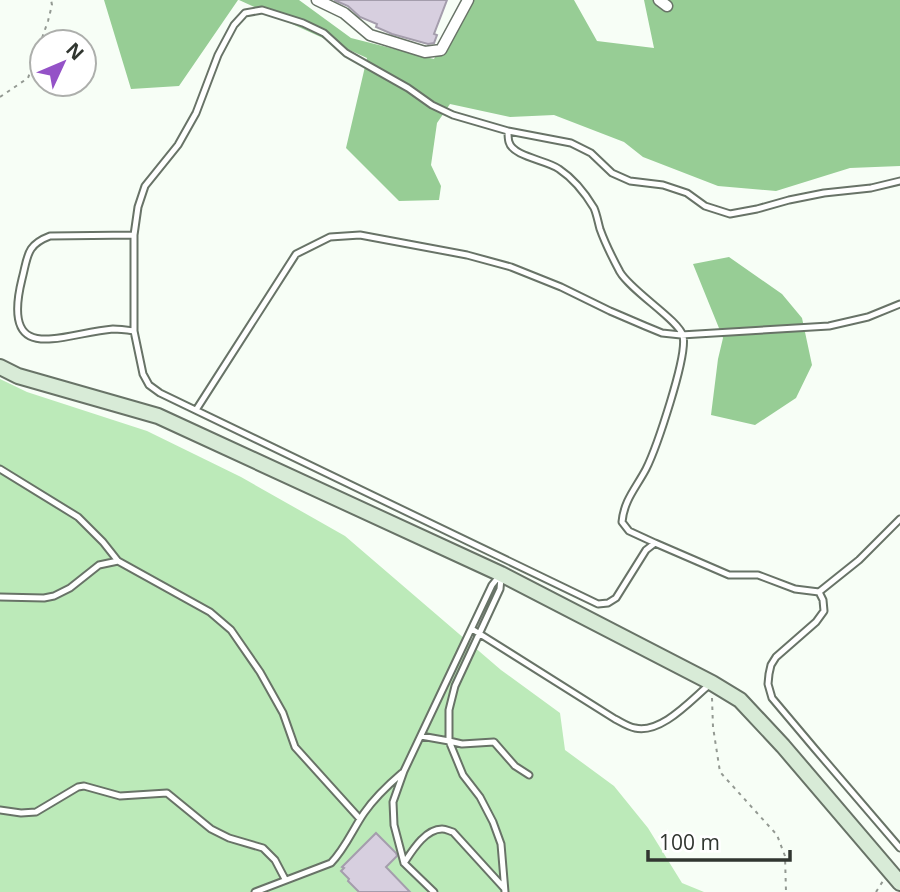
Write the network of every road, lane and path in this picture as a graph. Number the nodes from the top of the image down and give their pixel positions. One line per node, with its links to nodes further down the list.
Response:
1 (51, 0): 4 (path)
2 (317, 0): 3 (street)
3 (468, 0)
4 (0, 97)
5 (508, 131): 6 (lane); 7 (lane); 10 (lane)
6 (900, 181)
7 (134, 235): 9 (lane); 9 (lane)
8 (900, 304): 10 (lane)
9 (134, 331): 12 (lane)
10 (683, 335): 12 (lane); 15 (lane)
11 (0, 367): 17 (street)
12 (196, 410): 15 (lane)
13 (0, 469): 16 (lane)
14 (900, 519): 18 (lane)
15 (655, 543): 18 (lane)
16 (118, 561): 19 (lane); 28 (lane)
17 (501, 574): 20 (lane); 21 (lane); 22 (street)
18 (819, 592): 29 (lane)
19 (0, 597)
20 (472, 629): 21 (lane); 23 (lane)
21 (480, 634): 22 (lane); 24 (lane)
22 (712, 683): 32 (street); 36 (path)
23 (421, 736): 24 (lane); 25 (lane)
24 (450, 741): 26 (lane); 33 (lane)
25 (404, 771): 28 (lane); 30 (lane)
26 (529, 775)
27 (0, 810): 31 (lane)
28 (360, 819): 31 (lane)
29 (900, 848)
30 (404, 863): 33 (lane); 35 (lane)
31 (285, 879): 34 (lane)
32 (900, 883)
33 (505, 890)
34 (255, 892)
35 (434, 892)
36 (786, 892)

